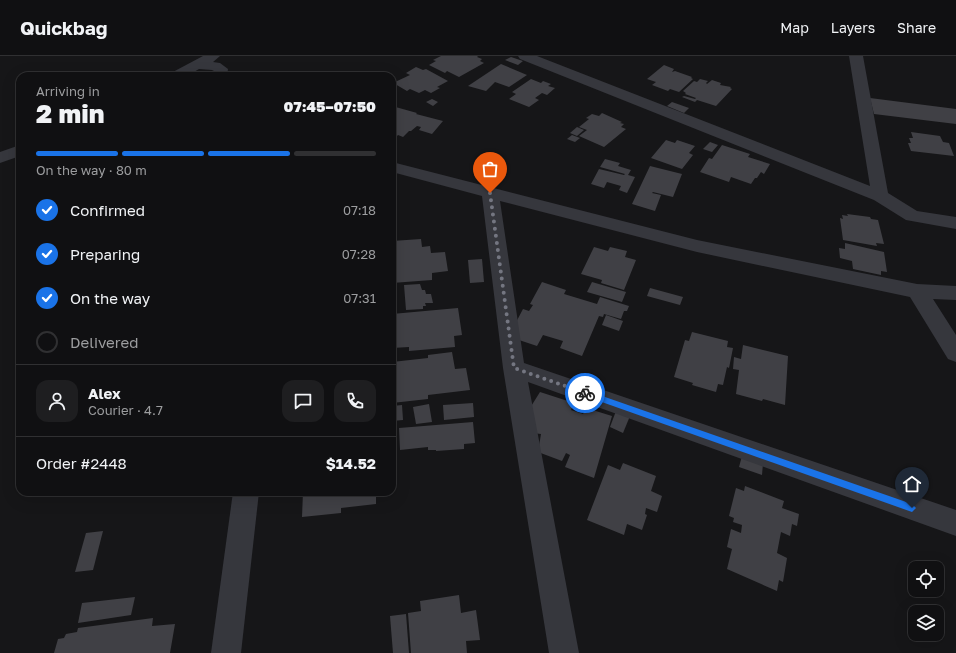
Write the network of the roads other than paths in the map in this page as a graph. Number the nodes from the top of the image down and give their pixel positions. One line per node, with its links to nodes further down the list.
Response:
1 (213, 56): 4 (street)
2 (525, 56): 11 (street)
3 (856, 56): 11 (street)
4 (198, 65): 5 (street); 6 (street)
5 (184, 72)
6 (221, 72)
7 (16, 152): 8 (street)
8 (0, 158)
9 (396, 168): 10 (street)
10 (490, 193): 13 (street); 16 (street)
11 (880, 196): 12 (street)
12 (956, 223)
13 (917, 291): 14 (street); 15 (street)
14 (956, 293)
15 (956, 353)
16 (514, 368): 18 (street); 20 (street)
17 (246, 496): 19 (street)
18 (956, 523)
19 (226, 653)
20 (564, 653)

